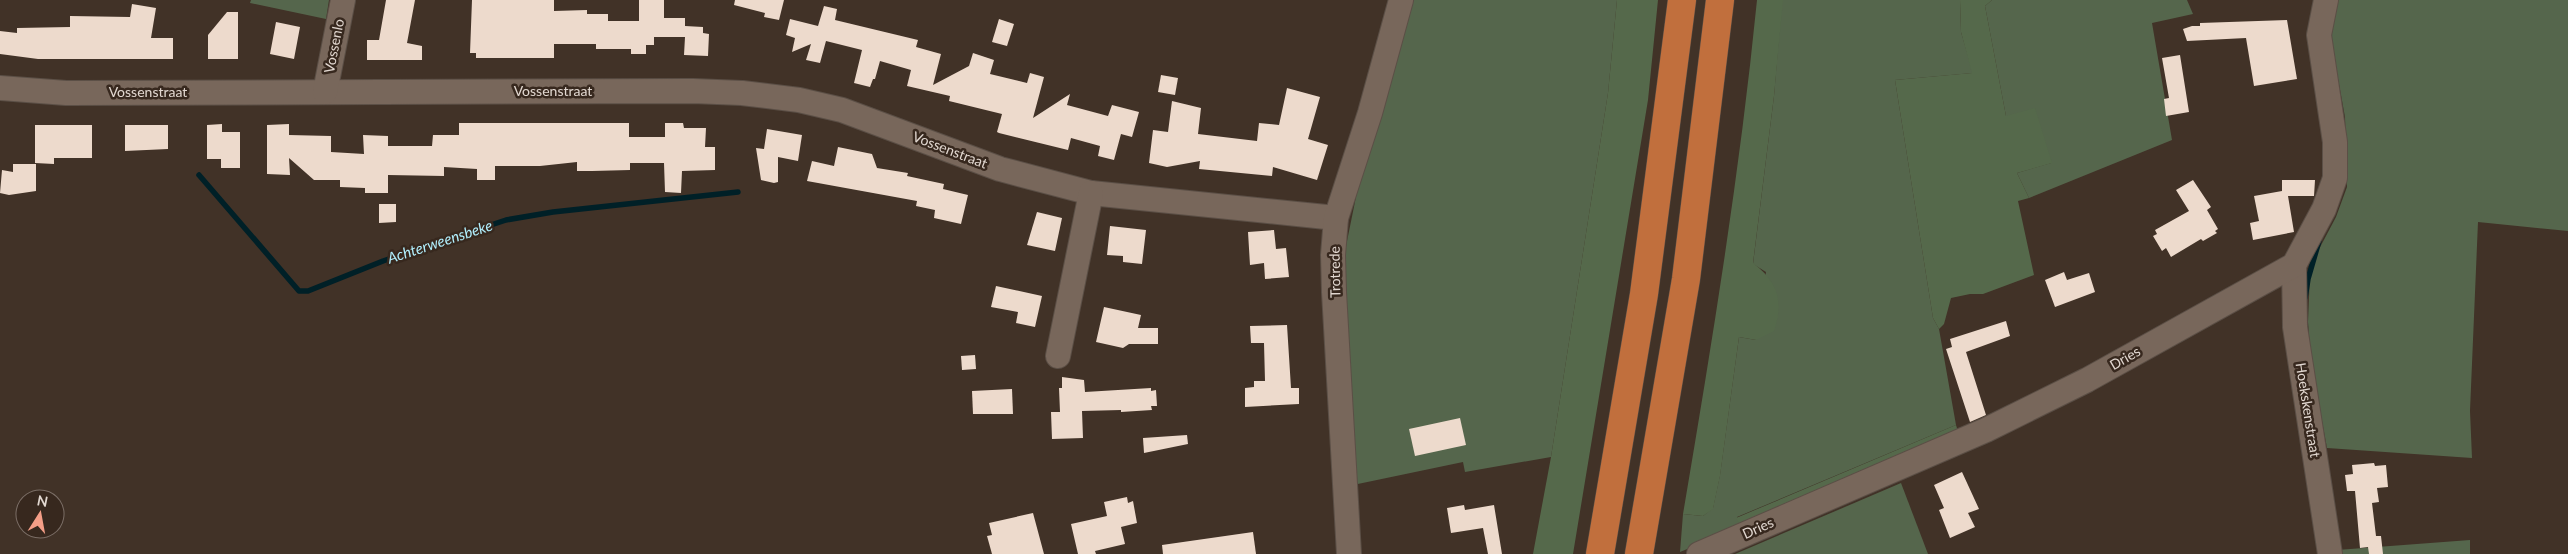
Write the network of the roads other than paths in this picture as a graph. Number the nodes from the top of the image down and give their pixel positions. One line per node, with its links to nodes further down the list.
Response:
1 (343, 0): 7 (street, Vossenlo)
2 (1401, 0): 9 (street, Trotrede)
3 (1682, 0): 13 (highway)
4 (1720, 0): 12 (highway)
5 (2326, 0): 10 (street)
6 (0, 88): 7 (street, Vossenstraat)
7 (325, 92): 8 (street, Vossenstraat)
8 (1092, 193): 9 (street, Vossenstraat); 11 (street)
9 (1336, 218): 14 (street, Trotrede)
10 (2294, 265): 16 (street, Dries); 17 (street, Hoekskenstraat)
11 (1058, 356)
12 (1654, 537): 15 (highway)
13 (1602, 543)
14 (1349, 554)
15 (1639, 554)
16 (1699, 554)
17 (2330, 554)

